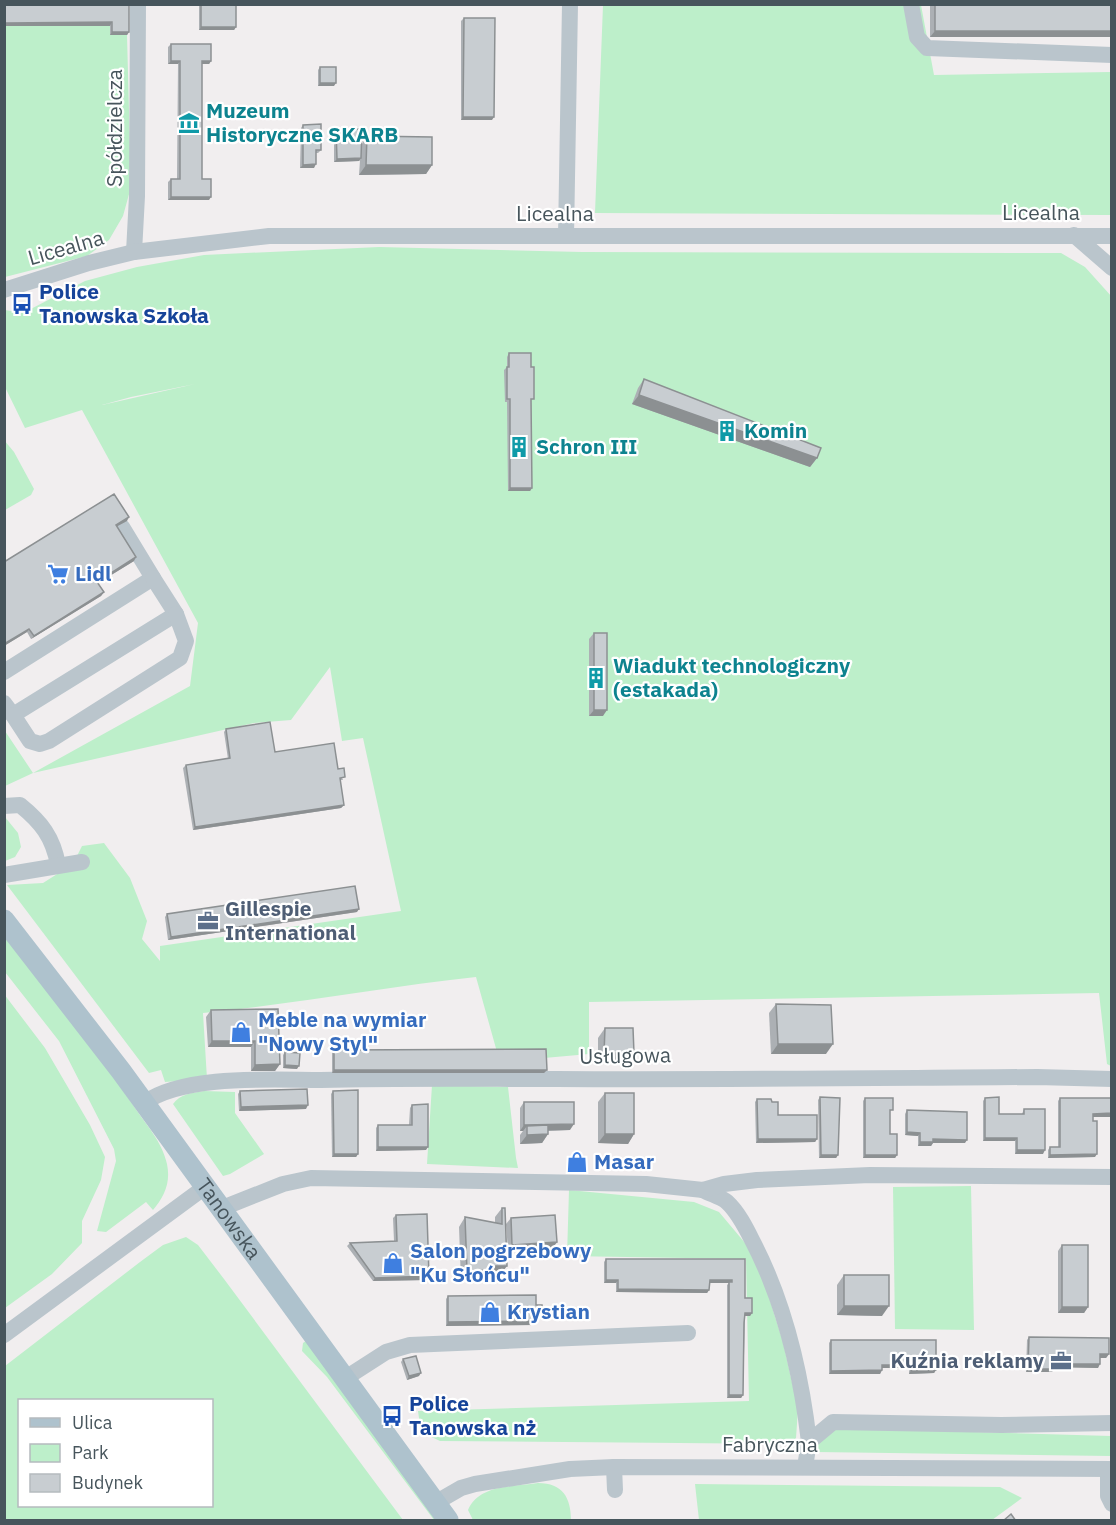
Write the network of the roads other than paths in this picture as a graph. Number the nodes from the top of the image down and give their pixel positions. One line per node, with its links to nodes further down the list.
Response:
1 (138, 4): 9 (street, Spółdzielcza)
2 (570, 4): 6 (street)
3 (911, 4): 4 (street)
4 (1112, 55)
5 (1074, 235): 6 (street, Licealna); 7 (street, Licealna); 10 (street)
6 (566, 236): 9 (street, Licealna)
7 (1104, 236): 8 (street)
8 (1112, 248)
9 (134, 252): 11 (street, Licealna)
10 (1112, 268)
11 (4, 290)
12 (122, 527): 13 (street)
13 (153, 578): 14 (street); 15 (street)
14 (176, 614): 16 (street); 16 (street)
15 (4, 672)
16 (9, 709)
17 (4, 806): 19 (street)
18 (82, 862): 19 (street)
19 (58, 865): 20 (street)
20 (4, 875)
21 (4, 920): 23 (main road, Tanowska)
22 (1112, 1079): 23 (street, Usługowa)
23 (144, 1103): 25 (main road, Tanowska)
24 (1112, 1177): 26 (street)
25 (205, 1187): 27 (main road, Tanowska); 29 (street)
26 (703, 1190): 27 (street); 32 (street)
27 (222, 1210): 30 (main road, Tanowska)
28 (688, 1333): 30 (street)
29 (4, 1335)
30 (344, 1379): 37 (main road, Tanowska)
31 (1112, 1423): 32 (street)
32 (809, 1442): 34 (street)
33 (614, 1467): 34 (street, Fabryczna); 36 (street); 37 (street, Fabryczna)
34 (805, 1467): 35 (street, Fabryczna)
35 (1110, 1469): 38 (street)
36 (615, 1490)
37 (435, 1503): 39 (main road, Tanowska)
38 (1112, 1504)
39 (448, 1521)

